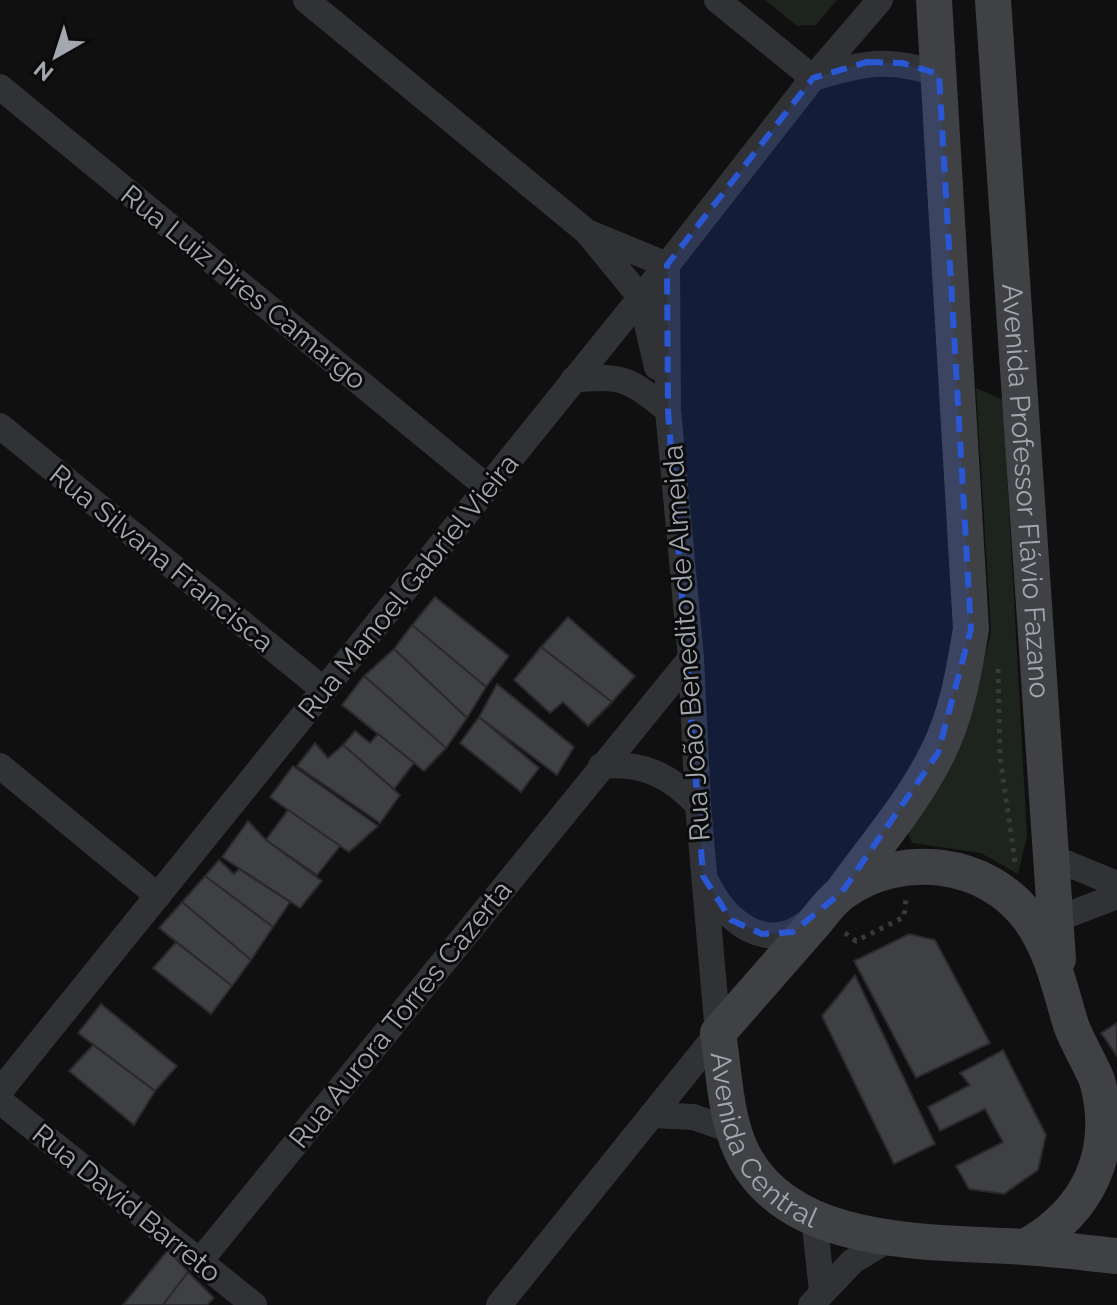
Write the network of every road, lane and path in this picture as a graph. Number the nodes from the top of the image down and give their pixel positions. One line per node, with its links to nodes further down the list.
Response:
1 (306, 0): 10 (street, Rua João Benedito de Almeida)
2 (717, 0): 8 (street)
3 (880, 0): 8 (street, Rua Manoel Gabriel Vieira)
4 (934, 0): 7 (street)
5 (993, 0): 6 (street, Avenida Professor Flávio Fazano)
6 (996, 41): 7 (street); 22 (street, Avenida Professor Flávio Fazano)
7 (939, 74): 8 (street); 26 (street)
8 (813, 78): 11 (street, Rua Manoel Gabriel Vieira)
9 (0, 87): 16 (street, Rua Luiz Pires Camargo)
10 (587, 232): 11 (street, Rua João Benedito de Almeida); 12 (street, Rua João Benedito de Almeida)
11 (667, 265): 12 (street, Rua Manoel Gabriel Vieira); 14 (street, Rua João Benedito de Almeida)
12 (641, 298): 13 (street, Rua Manoel Gabriel Vieira); 14 (street, Rua João Benedito de Almeida)
13 (573, 380): 14 (street, Rua João Benedito de Almeida); 16 (street, Rua Manoel Gabriel Vieira)
14 (668, 410): 17 (street, Rua João Benedito de Almeida)
15 (0, 426): 18 (street, Rua Silvana Francisca)
16 (487, 487): 18 (street, Rua Manoel Gabriel Vieira)
17 (691, 658): 20 (street, Rua Aurora Torres Cazerta); 21 (street, Rua João Benedito de Almeida)
18 (324, 690): 27 (street, Rua Manoel Gabriel Vieira)
19 (0, 766): 27 (street)
20 (601, 766): 21 (street); 42 (street, Rua Aurora Torres Cazerta)
21 (698, 805): 23 (street, Rua João Benedito de Almeida)
22 (1051, 857): 24 (street); 29 (street, Avenida Professor Flávio Fazano)
23 (703, 876): 26 (street, Rua João Benedito de Almeida); 32 (street, Rua João Benedito de Almeida)
24 (1117, 884)
25 (907, 890): 30 (path)
26 (842, 892): 31 (street, Avenida Central); 32 (street, Avenida Central)
27 (158, 896): 33 (street, Rua Manoel Gabriel Vieira)
28 (1117, 896): 29 (street)
29 (1055, 920): 31 (street, Avenida Professor Flávio Fazano)
30 (856, 941)
31 (1060, 981): 34 (street, Avenida Central)
32 (718, 1033): 36 (street); 37 (street, Avenida Central)
33 (0, 1091)
34 (1107, 1093): 40 (street, Avenida Central)
35 (0, 1101): 42 (street, Rua David Barreto)
36 (652, 1115): 37 (street); 45 (street)
37 (734, 1131): 38 (street, Avenida Central)
38 (814, 1217): 39 (street, Avenida Central); 43 (street)
39 (889, 1239): 40 (street, Avenida Central); 43 (street)
40 (1025, 1247): 41 (street, Avenida Central)
41 (1117, 1256)
42 (200, 1261): 44 (street, Rua David Barreto)
43 (817, 1298)
44 (254, 1305)
45 (499, 1305)

